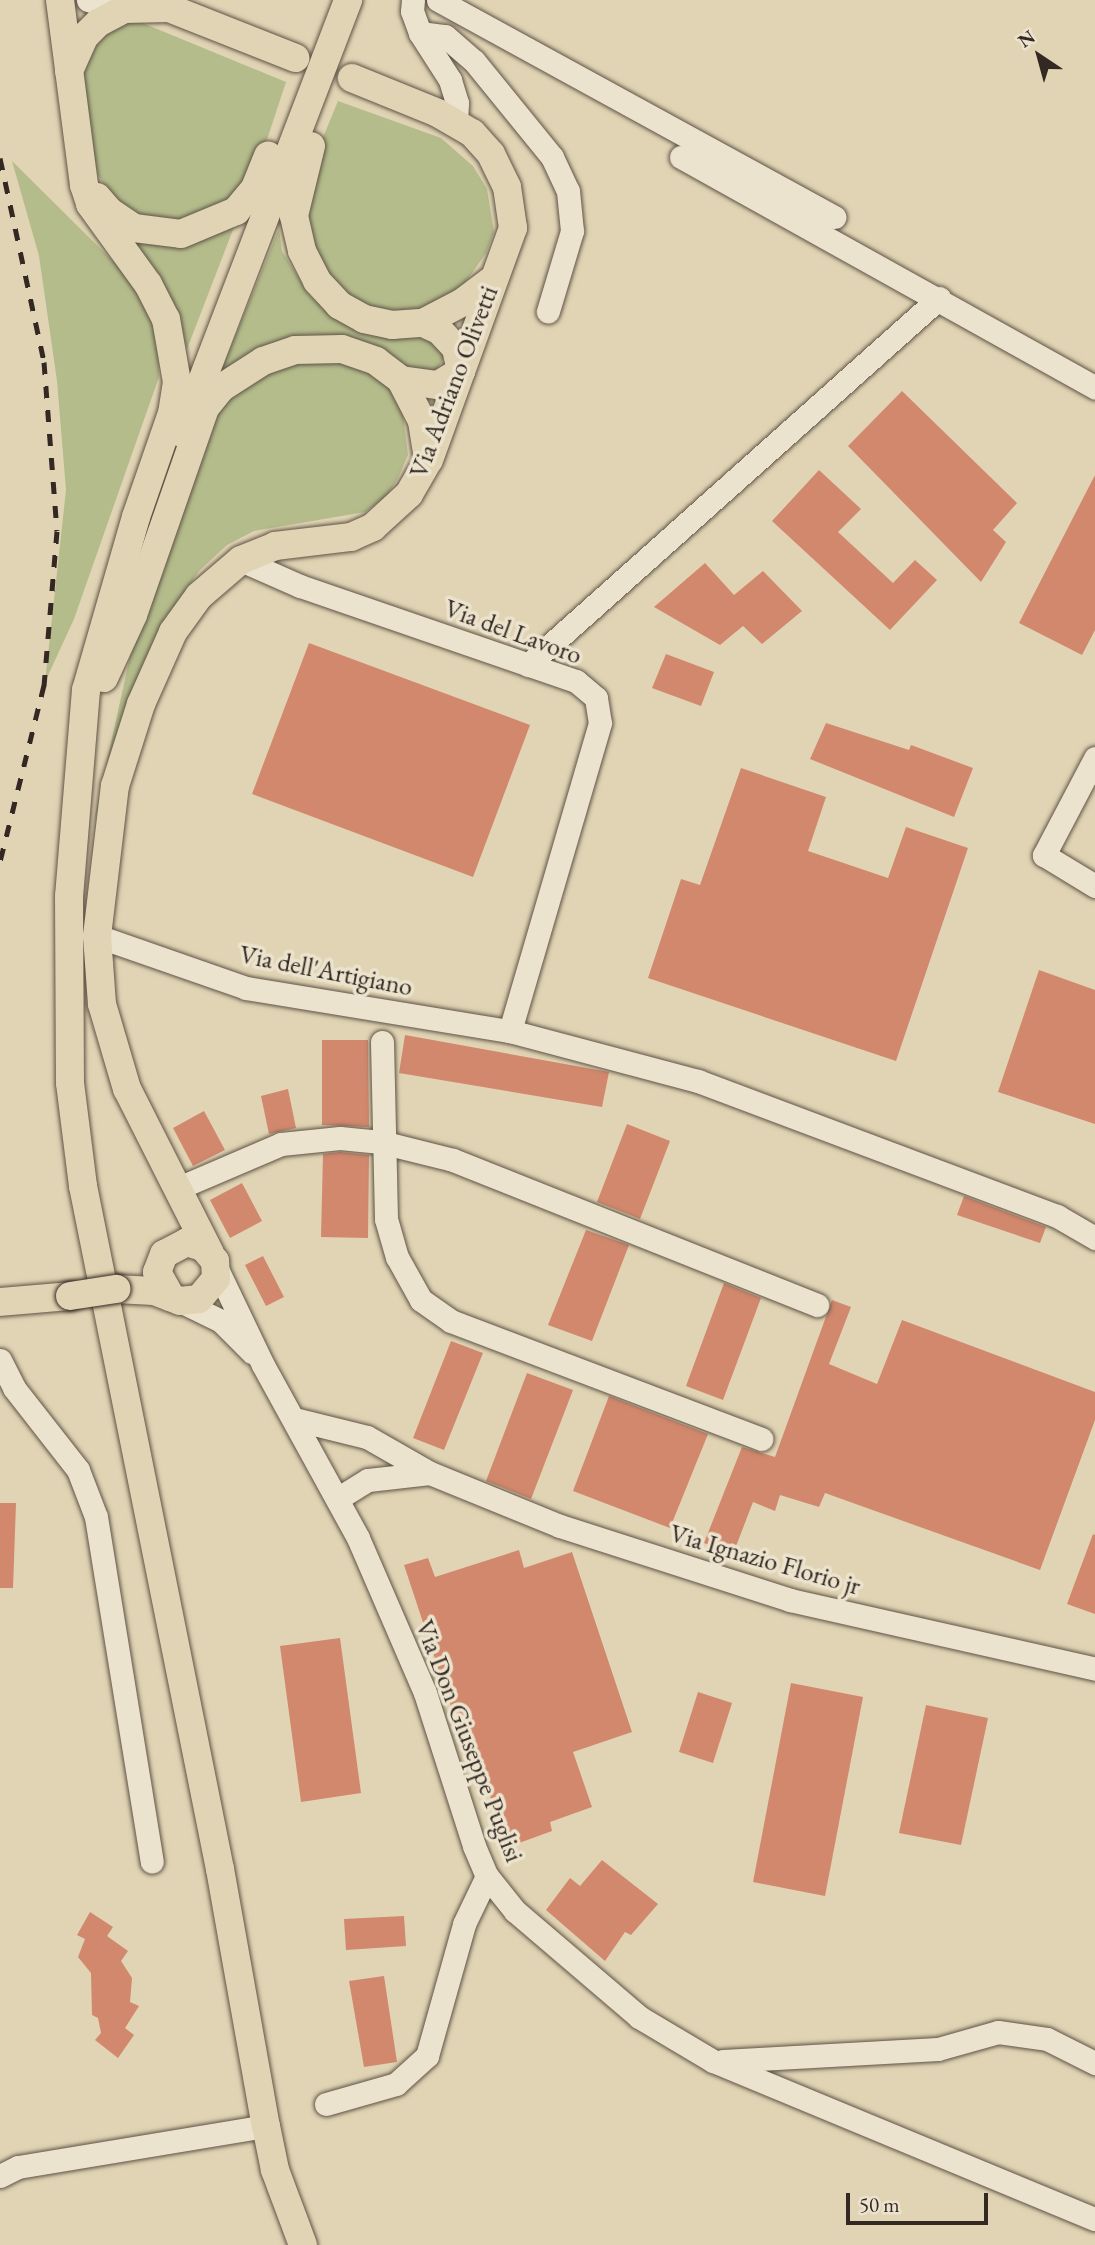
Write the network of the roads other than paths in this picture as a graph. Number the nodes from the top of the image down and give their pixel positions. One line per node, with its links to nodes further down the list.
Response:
1 (60, 0): 12 (main road)
2 (89, 0): 9 (street)
3 (331, 0): 16 (main road)
4 (348, 0): 28 (main road)
5 (368, 0): 21 (main road)
6 (414, 0): 10 (street)
7 (438, 0): 17 (street)
8 (164, 4): 9 (main road); 11 (main road)
9 (124, 9): 12 (main road)
10 (420, 33): 14 (street); 20 (street)
11 (295, 58)
12 (68, 73): 16 (main road)
13 (352, 78): 14 (main road, Via Adriano Olivetti)
14 (456, 123): 18 (main road, Via Adriano Olivetti)
15 (681, 157): 19 (street)
16 (80, 158): 29 (main road)
17 (834, 217)
18 (494, 279): 21 (main road); 22 (main road, Via Adriano Olivetti)
19 (939, 298): 24 (street); 27 (street)
20 (548, 311)
21 (423, 323): 22 (main road)
22 (461, 371): 23 (main road); 25 (main road, Via Adriano Olivetti)
23 (401, 380): 25 (main road); 28 (main road)
24 (1095, 387)
25 (429, 460): 26 (main road, Via Adriano Olivetti)
26 (241, 560): 27 (street, Via del Lavoro); 32 (main road, Via Adriano Olivetti)
27 (528, 665): 33 (street, Via del Lavoro)
28 (100, 687): 29 (main road)
29 (83, 753): 56 (main road)
30 (1095, 758): 31 (street)
31 (1095, 886)
32 (97, 936): 33 (street, Via dell'Artigiano); 36 (main road, Via Adriano Olivetti)
33 (510, 1031): 37 (street, Via dell'Artigiano)
34 (382, 1042): 35 (street)
35 (381, 1142): 36 (street); 43 (street); 47 (street)
36 (176, 1189): 38 (main road, Via Adriano Olivetti); 39 (main road, Via Adriano Olivetti)
37 (1095, 1238)
38 (165, 1255): 39 (main road); 40 (main road); 41 (main road)
39 (214, 1261): 41 (main road); 45 (street, Via Don Giuseppe Puglisi)
40 (117, 1289): 41 (main road); 42 (main road, bridge)
41 (176, 1299): 45 (street, Via Don Giuseppe Puglisi)
42 (0, 1302)
43 (817, 1305)
44 (0, 1360): 51 (street)
45 (263, 1365): 46 (street, Via Don Giuseppe Puglisi)
46 (294, 1419): 48 (street, Via Ignazio Florio jr); 49 (street, Via Don Giuseppe Puglisi)
47 (761, 1439)
48 (430, 1473): 49 (street); 50 (street, Via Ignazio Florio jr)
49 (337, 1499): 52 (street, Via Don Giuseppe Puglisi)
50 (1095, 1669)
51 (152, 1861)
52 (487, 1876): 53 (street, Via Don Giuseppe Puglisi); 55 (street)
53 (713, 2061): 54 (street); 58 (street, Via Don Giuseppe Puglisi)
54 (1095, 2063)
55 (326, 2104)
56 (266, 2126): 57 (street); 59 (main road)
57 (0, 2176)
58 (1095, 2219)
59 (303, 2245)

